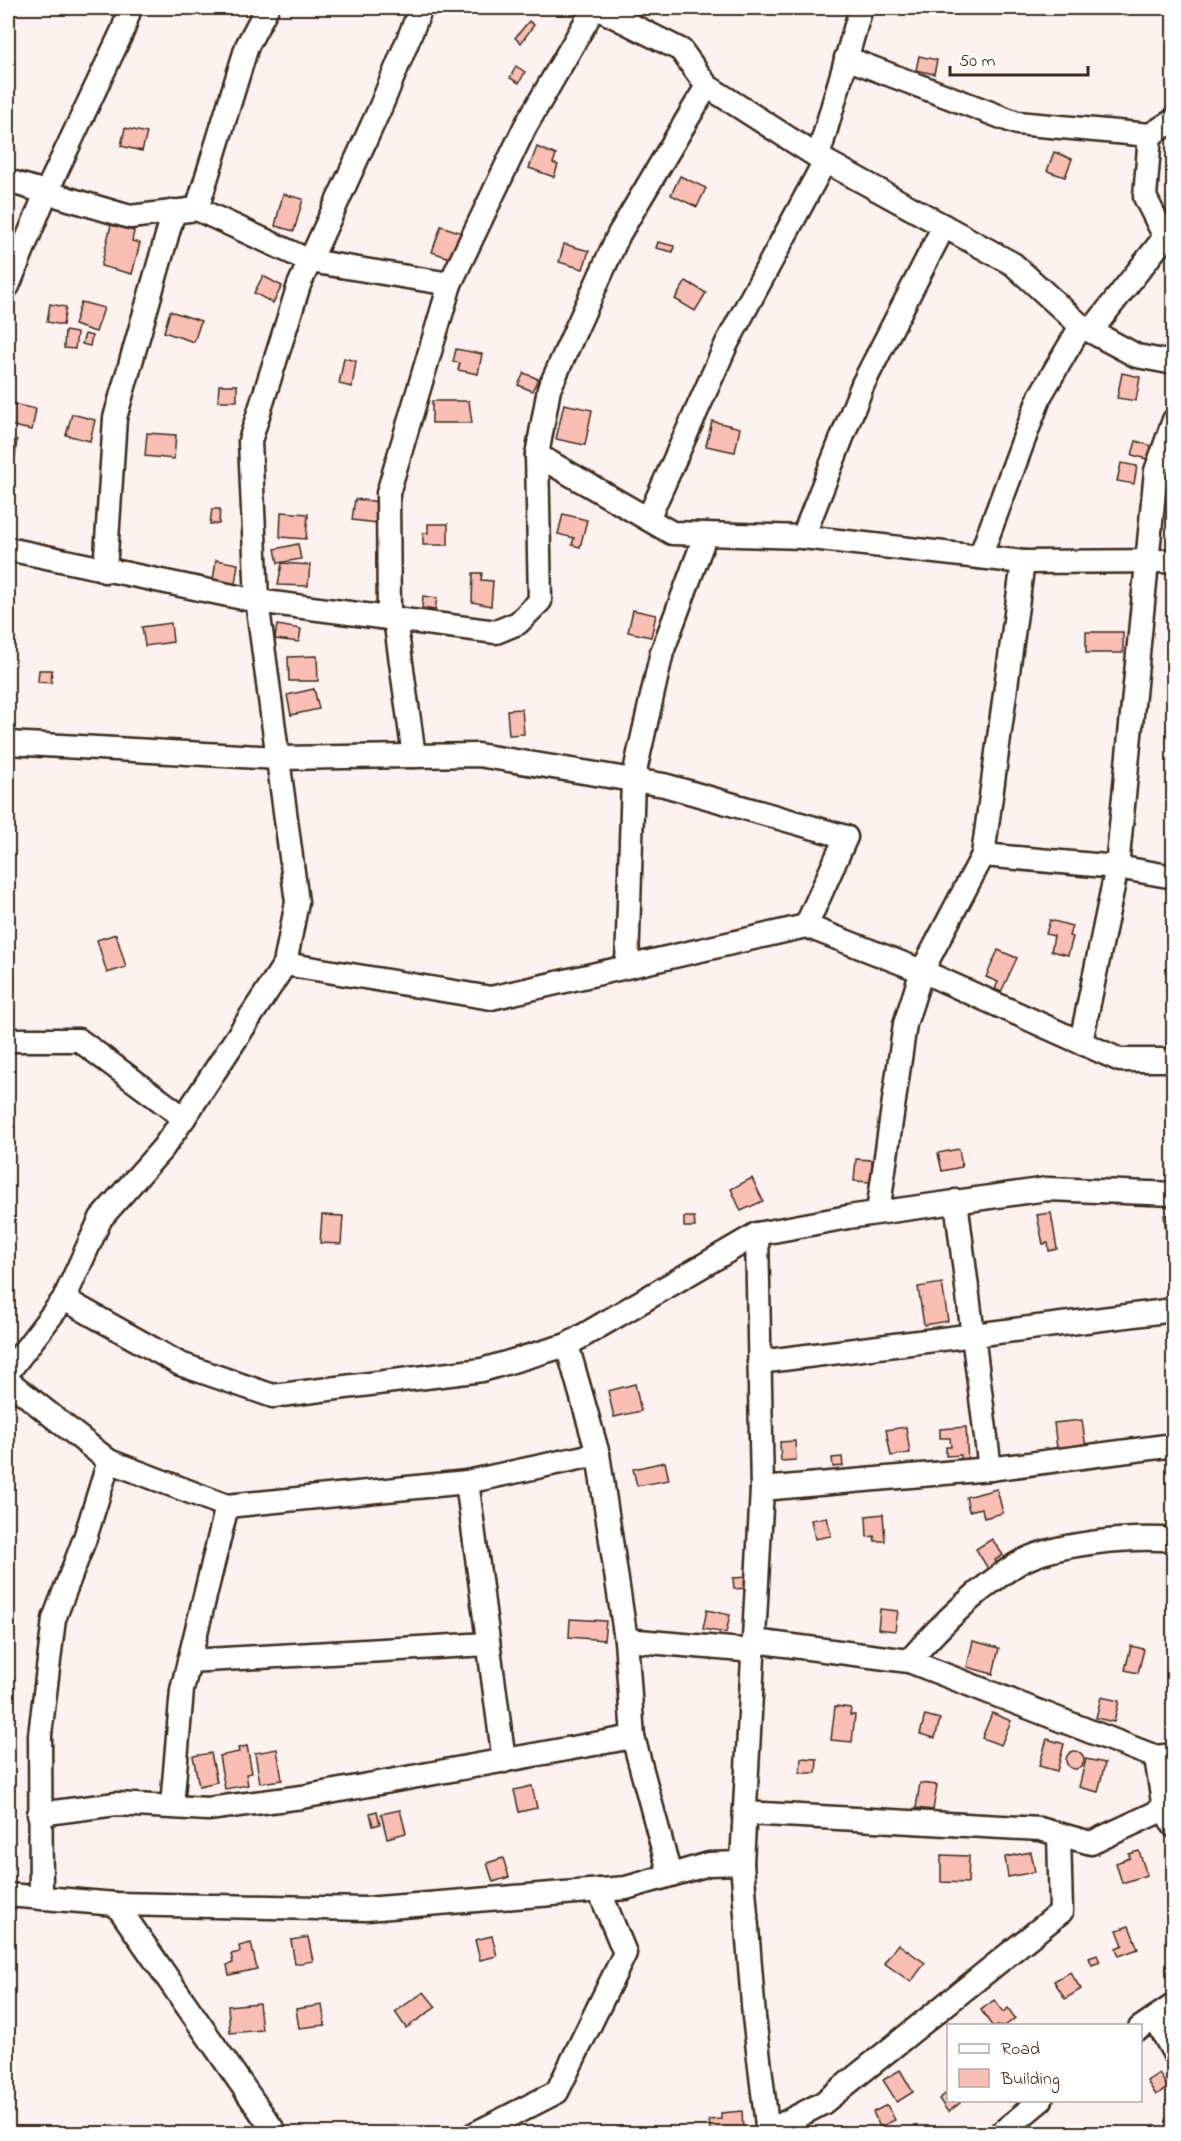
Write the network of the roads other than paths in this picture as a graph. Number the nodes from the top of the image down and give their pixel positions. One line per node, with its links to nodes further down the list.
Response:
1 (130, 8): 12 (street)
2 (267, 8): 13 (street)
3 (421, 8): 17 (street)
4 (595, 8): 7 (street); 18 (street)
5 (861, 8): 6 (street)
6 (846, 58): 9 (street); 10 (street)
7 (707, 86): 10 (street); 23 (street)
8 (1173, 120): 9 (street)
9 (1150, 135): 16 (street)
10 (822, 159): 15 (street); 24 (street)
11 (8, 181): 12 (street)
12 (46, 193): 14 (street); 19 (street)
13 (197, 209): 14 (street); 17 (street)
14 (174, 211): 32 (street)
15 (944, 226): 20 (street); 26 (street)
16 (1169, 237): 20 (street)
17 (310, 261): 18 (street); 33 (street)
18 (450, 284): 34 (street)
19 (8, 286)
20 (1086, 328): 21 (street); 28 (street)
21 (1173, 363)
22 (1173, 420): 29 (street)
23 (537, 455): 24 (street); 34 (street)
24 (648, 519): 25 (street)
25 (706, 534): 26 (street); 38 (street)
26 (803, 537): 28 (street)
27 (8, 549): 32 (street)
28 (980, 557): 31 (street)
29 (1148, 561): 30 (street); 31 (street); 40 (street)
30 (1173, 561)
31 (1023, 562): 39 (street)
32 (105, 571): 33 (street)
33 (257, 601): 34 (street); 37 (street)
34 (392, 619): 36 (street)
35 (8, 743): 37 (street)
36 (414, 756): 37 (street); 38 (street)
37 (278, 758): 43 (street)
38 (633, 780): 42 (street); 44 (street)
39 (983, 855): 40 (street); 45 (street)
40 (1117, 867): 41 (street); 47 (street)
41 (1173, 878)
42 (806, 926): 44 (street); 45 (street)
43 (285, 964): 44 (street); 49 (street)
44 (627, 966)
45 (922, 971): 47 (street); 52 (street)
46 (8, 1040): 49 (street)
47 (1081, 1042): 48 (street)
48 (1173, 1060)
49 (184, 1118): 54 (street)
50 (1173, 1194): 51 (street)
51 (956, 1201): 52 (street); 56 (street)
52 (878, 1212): 53 (street)
53 (757, 1234): 57 (street); 58 (street)
54 (64, 1299): 57 (street); 59 (street)
55 (1173, 1310): 56 (street)
56 (973, 1336): 58 (street); 64 (street)
57 (567, 1345): 62 (street)
58 (759, 1362): 66 (street)
59 (8, 1372)
60 (8, 1381): 63 (street)
61 (1173, 1445): 64 (street)
62 (598, 1454): 65 (street); 69 (street)
63 (109, 1461): 67 (street); 79 (street)
64 (990, 1469): 66 (street)
65 (467, 1482): 67 (street); 70 (street)
66 (762, 1489): 71 (street)
67 (227, 1506): 72 (street)
68 (1173, 1540): 73 (street)
69 (626, 1640): 71 (street); 74 (street)
70 (488, 1644): 72 (street); 76 (street)
71 (754, 1646): 73 (street); 78 (street)
72 (189, 1661): 77 (street)
73 (909, 1661): 75 (street)
74 (633, 1737): 76 (street); 83 (street)
75 (1165, 1756): 80 (street)
76 (504, 1761): 77 (street)
77 (172, 1806): 79 (street)
78 (745, 1813): 81 (street); 82 (street)
79 (39, 1814): 86 (street)
80 (1169, 1818): 81 (street)
81 (1059, 1834): 93 (street)
82 (742, 1863): 83 (street); 93 (street)
83 (670, 1875): 84 (street)
84 (599, 1890): 87 (street); 92 (street)
85 (8, 1895): 86 (street)
86 (41, 1898): 87 (street)
87 (116, 1904): 91 (street)
88 (1156, 2017): 89 (street)
89 (1173, 2053)
90 (1039, 2102): 94 (street)
91 (276, 2133)
92 (474, 2133)
93 (767, 2133)
94 (1000, 2133)

